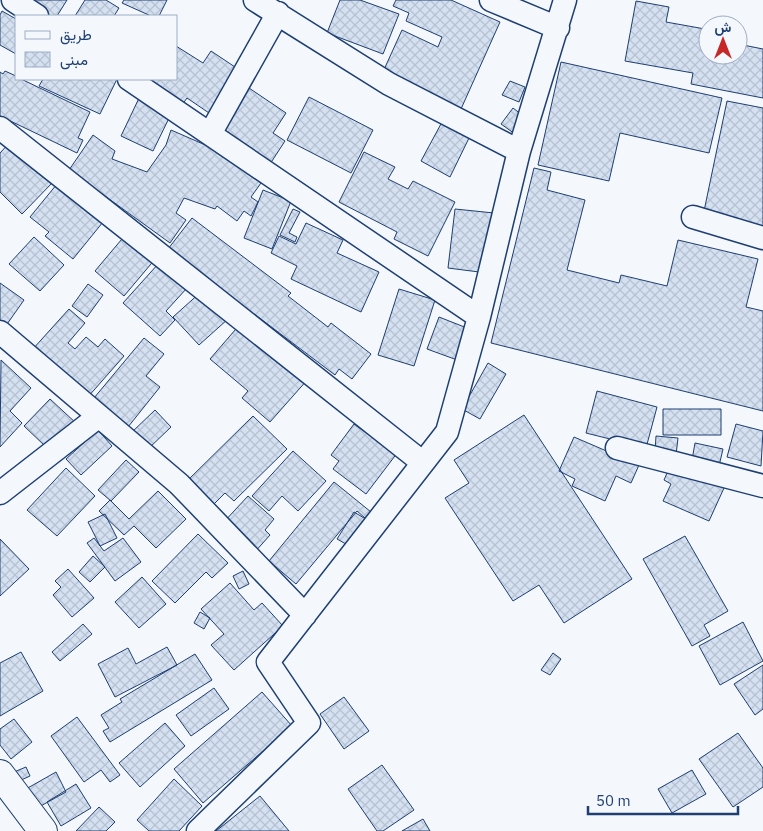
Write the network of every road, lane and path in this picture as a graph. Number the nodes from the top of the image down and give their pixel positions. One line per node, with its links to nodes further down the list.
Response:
1 (13, 0): 6 (street)
2 (255, 0): 5 (street)
3 (491, 0): 7 (street)
4 (566, 0): 7 (street)
5 (278, 14): 10 (street); 11 (street)
6 (36, 15)
7 (558, 28): 11 (street)
8 (130, 80): 10 (street)
9 (0, 128): 18 (street)
10 (210, 134): 14 (street)
11 (519, 152): 14 (street)
12 (693, 217): 13 (street)
13 (763, 238)
14 (479, 317): 18 (street)
15 (0, 332): 16 (street)
16 (99, 416): 20 (street); 21 (street)
17 (616, 448): 19 (street)
18 (422, 462): 21 (street)
19 (763, 486)
20 (0, 493)
21 (305, 615): 24 (street)
22 (0, 774): 23 (main road)
23 (43, 831)
24 (198, 831)

